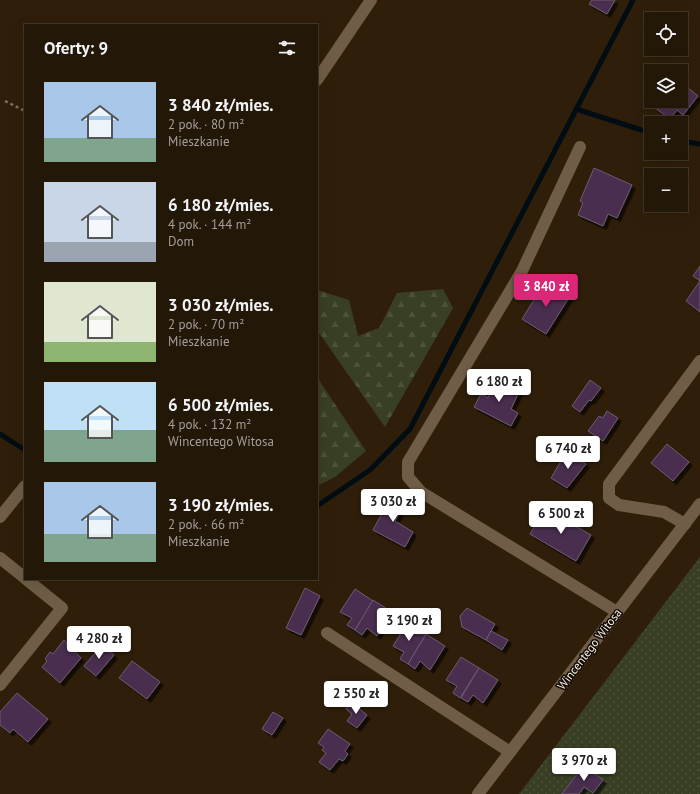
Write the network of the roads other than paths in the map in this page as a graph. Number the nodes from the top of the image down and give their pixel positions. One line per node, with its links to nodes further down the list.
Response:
1 (371, 0): 2 (street)
2 (318, 79)
3 (580, 148): 12 (street)
4 (700, 361): 8 (street)
5 (24, 487): 7 (street)
6 (700, 504): 8 (street, Wincentego Witosa)
7 (0, 516)
8 (685, 524): 12 (street, Wincentego Witosa)
9 (0, 558): 10 (street)
10 (24, 578)
11 (26, 580): 14 (street)
12 (617, 612): 15 (street, Wincentego Witosa)
13 (327, 633): 15 (street)
14 (0, 685)
15 (510, 752): 16 (street, Wincentego Witosa)
16 (478, 794)

